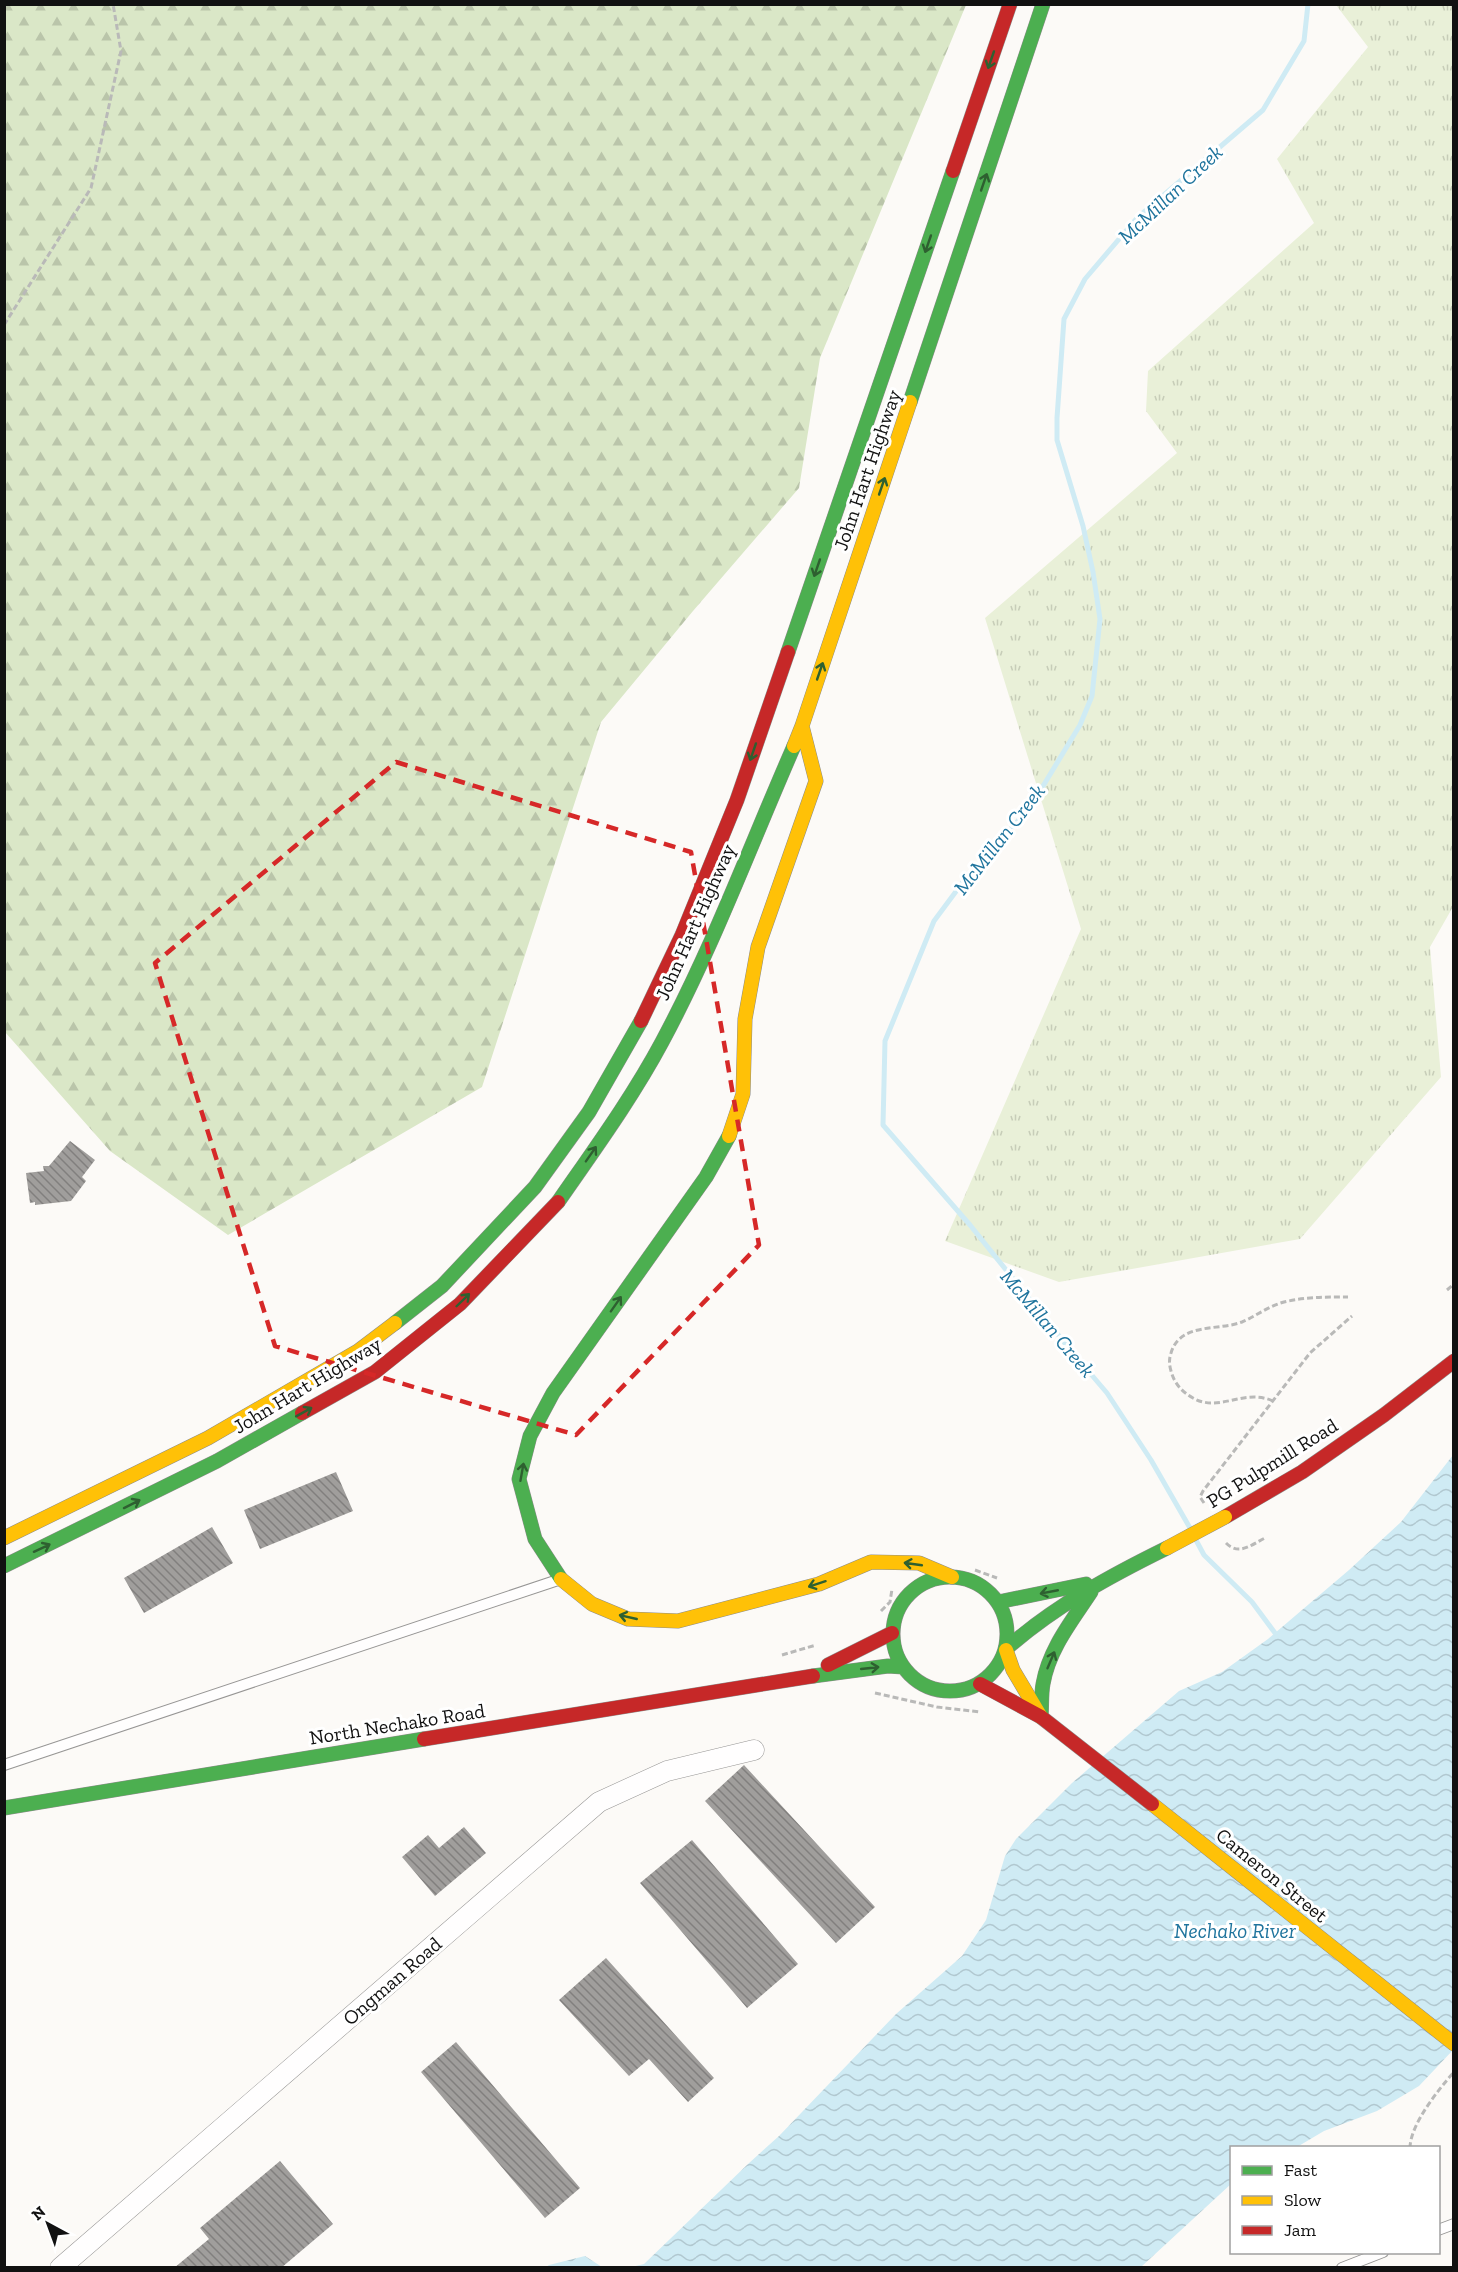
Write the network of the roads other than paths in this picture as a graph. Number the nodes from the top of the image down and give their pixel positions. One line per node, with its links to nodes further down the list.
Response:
1 (1010, 4): 5 (main road, John Hart Highway, one-way to 5)
2 (1043, 4): 3 (main road, John Hart Highway, one-way to 2)
3 (802, 726): 6 (main road, John Hart Highway, one-way to 3); 8 (main road, one-way to 3)
4 (1454, 1361): 9 (main road, PG Pulpmill Road, bridge)
5 (4, 1538)
6 (4, 1566)
7 (952, 1577): 8 (main road, one-way to 8); 10 (main road); 11 (main road)
8 (561, 1579): 18 (lane)
9 (1099, 1581): 10 (main road, one-way to 10); 12 (main road); 16 (main road, one-way to 9)
10 (998, 1602): 12 (main road)
11 (892, 1633): 13 (main road); 14 (main road, North Nechako Road)
12 (1006, 1649): 15 (main road); 16 (main road)
13 (903, 1667): 14 (main road, North Nechako Road, one-way to 13); 15 (main road)
14 (796, 1678): 19 (main road, North Nechako Road)
15 (980, 1684): 16 (main road)
16 (1041, 1717): 20 (main road, Cameron Street)
17 (754, 1750): 22 (street, Ongman Road)
18 (4, 1765)
19 (4, 1808)
20 (1454, 2044)
21 (1380, 2254): 23 (lane)
22 (60, 2268)
23 (1342, 2268)

